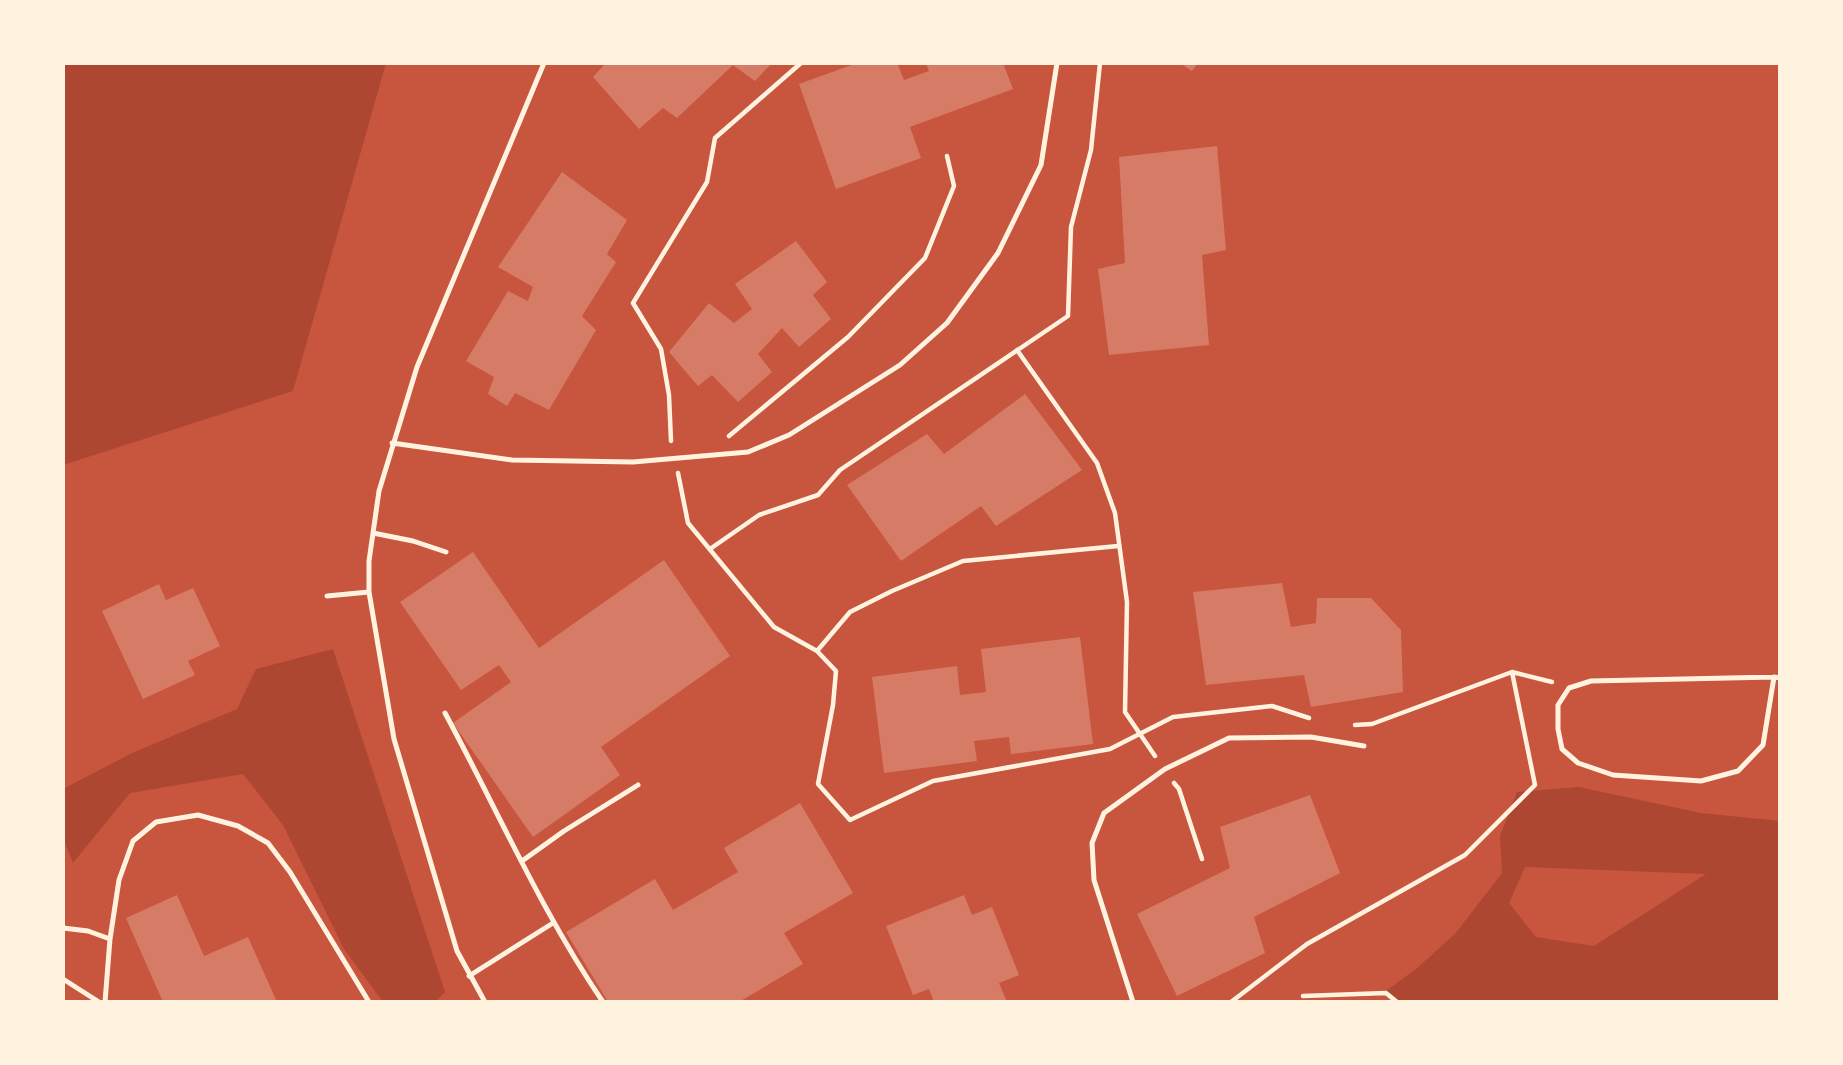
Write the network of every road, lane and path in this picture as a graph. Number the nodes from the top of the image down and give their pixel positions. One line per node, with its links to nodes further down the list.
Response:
1 (544, 63): 8 (lane)
2 (801, 63): 9 (path)
3 (1058, 63): 9 (lane)
4 (1100, 63): 6 (path)
5 (947, 156): 7 (path)
6 (1017, 350): 11 (path); 12 (path)
7 (728, 437)
8 (392, 443): 9 (lane); 10 (lane)
9 (675, 460): 12 (path)
10 (373, 533): 13 (lane); 14 (lane)
11 (1118, 546): 16 (path); 23 (path)
12 (710, 549): 16 (path)
13 (446, 552)
14 (369, 592): 15 (lane); 33 (lane)
15 (327, 596)
16 (817, 651): 23 (path)
17 (1512, 672): 19 (path); 22 (path); 42 (path)
18 (1777, 677): 19 (lane); 19 (lane)
19 (1569, 688)
20 (445, 713): 29 (lane)
21 (1310, 718): 23 (path)
22 (1347, 725)
23 (1140, 733): 25 (path)
24 (1364, 746): 41 (lane)
25 (1151, 751)
26 (638, 785): 29 (lane)
27 (1179, 789): 28 (path)
28 (1202, 859)
29 (522, 861): 30 (lane)
30 (553, 923): 33 (lane); 40 (lane)
31 (63, 928): 32 (lane)
32 (110, 939): 37 (lane); 38 (lane)
33 (470, 976): 39 (lane)
34 (63, 979): 36 (lane)
35 (1303, 996): 43 (path)
36 (99, 1002)
37 (105, 1002)
38 (369, 1002)
39 (485, 1002)
40 (603, 1002)
41 (1133, 1002)
42 (1231, 1002)
43 (1397, 1002)

